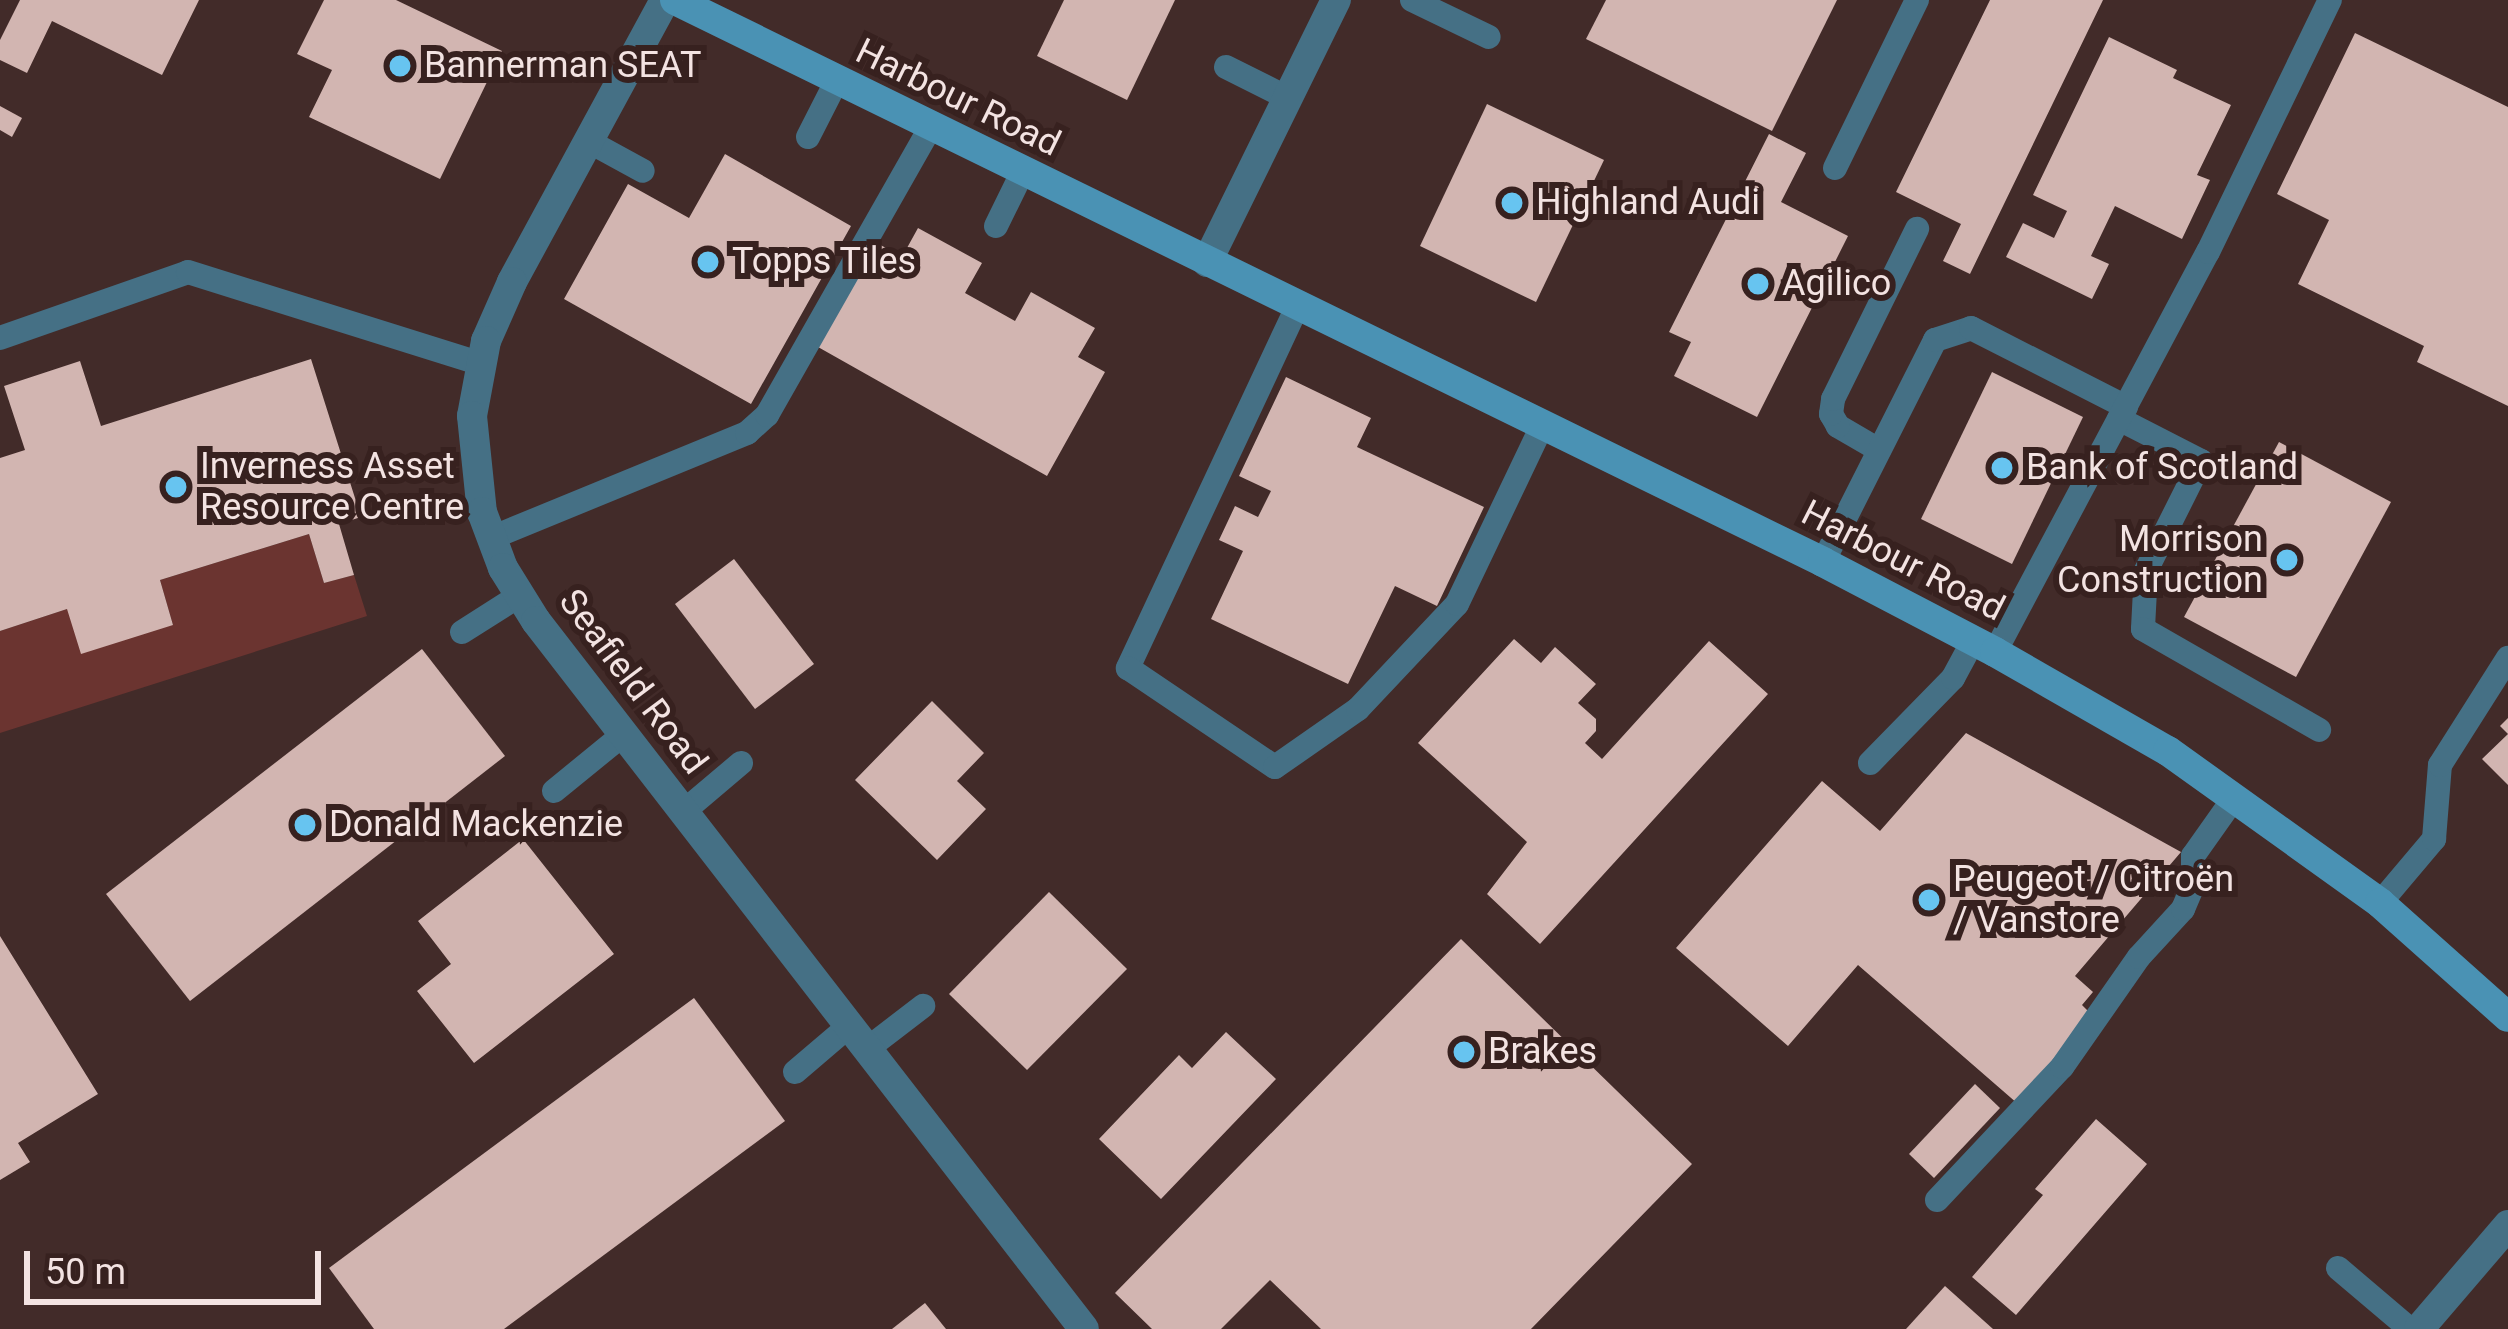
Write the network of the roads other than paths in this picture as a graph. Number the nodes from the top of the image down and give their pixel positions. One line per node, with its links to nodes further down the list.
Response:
1 (665, 0): 13 (street, Seafield Road)
2 (1336, 0): 10 (street)
3 (1412, 0): 7 (lane)
4 (1917, 0): 14 (lane)
5 (2330, 0): 23 (lane)
6 (696, 5): 9 (street, Harbour Road)
7 (1489, 37)
8 (1226, 67): 10 (lane)
9 (836, 82): 11 (street, Harbour Road); 12 (lane)
10 (1288, 98): 19 (street)
11 (930, 128): 16 (street, Harbour Road); 26 (lane)
12 (808, 137)
13 (590, 142): 15 (lane); 22 (street, Seafield Road)
14 (1834, 168)
15 (643, 171)
16 (1022, 173): 17 (lane); 19 (street, Harbour Road)
17 (996, 226)
18 (1916, 229): 25 (lane)
19 (1208, 262): 20 (street, Harbour Road)
20 (1297, 307): 24 (street, Harbour Road); 24 (lane)
21 (0, 338): 22 (lane)
22 (481, 364): 26 (street, Seafield Road)
23 (2122, 413): 25 (lane); 30 (lane); 32 (lane)
24 (1543, 424): 27 (street, Harbour Road)
25 (1879, 450): 27 (lane)
26 (491, 538): 28 (street, Seafield Road)
27 (1823, 562): 30 (street, Harbour Road)
28 (520, 595): 29 (lane); 33 (street, Seafield Road)
29 (462, 632)
30 (1984, 647): 35 (lane); 37 (street, Harbour Road)
31 (2508, 658): 39 (lane)
32 (2319, 730)
33 (623, 734): 36 (lane); 38 (street, Seafield Road)
34 (741, 763): 38 (lane)
35 (1870, 764)
36 (554, 791)
37 (2234, 798): 39 (street, Harbour Road); 44 (lane)
38 (683, 812): 42 (street, Seafield Road)
39 (2380, 903): 41 (street, Harbour Road)
40 (923, 1006): 42 (lane)
41 (2508, 1017)
42 (858, 1037): 43 (lane); 47 (street, Seafield Road)
43 (795, 1072)
44 (1937, 1200)
45 (2508, 1225): 48 (street)
46 (2338, 1268): 48 (lane)
47 (1084, 1329)
48 (2415, 1329)

